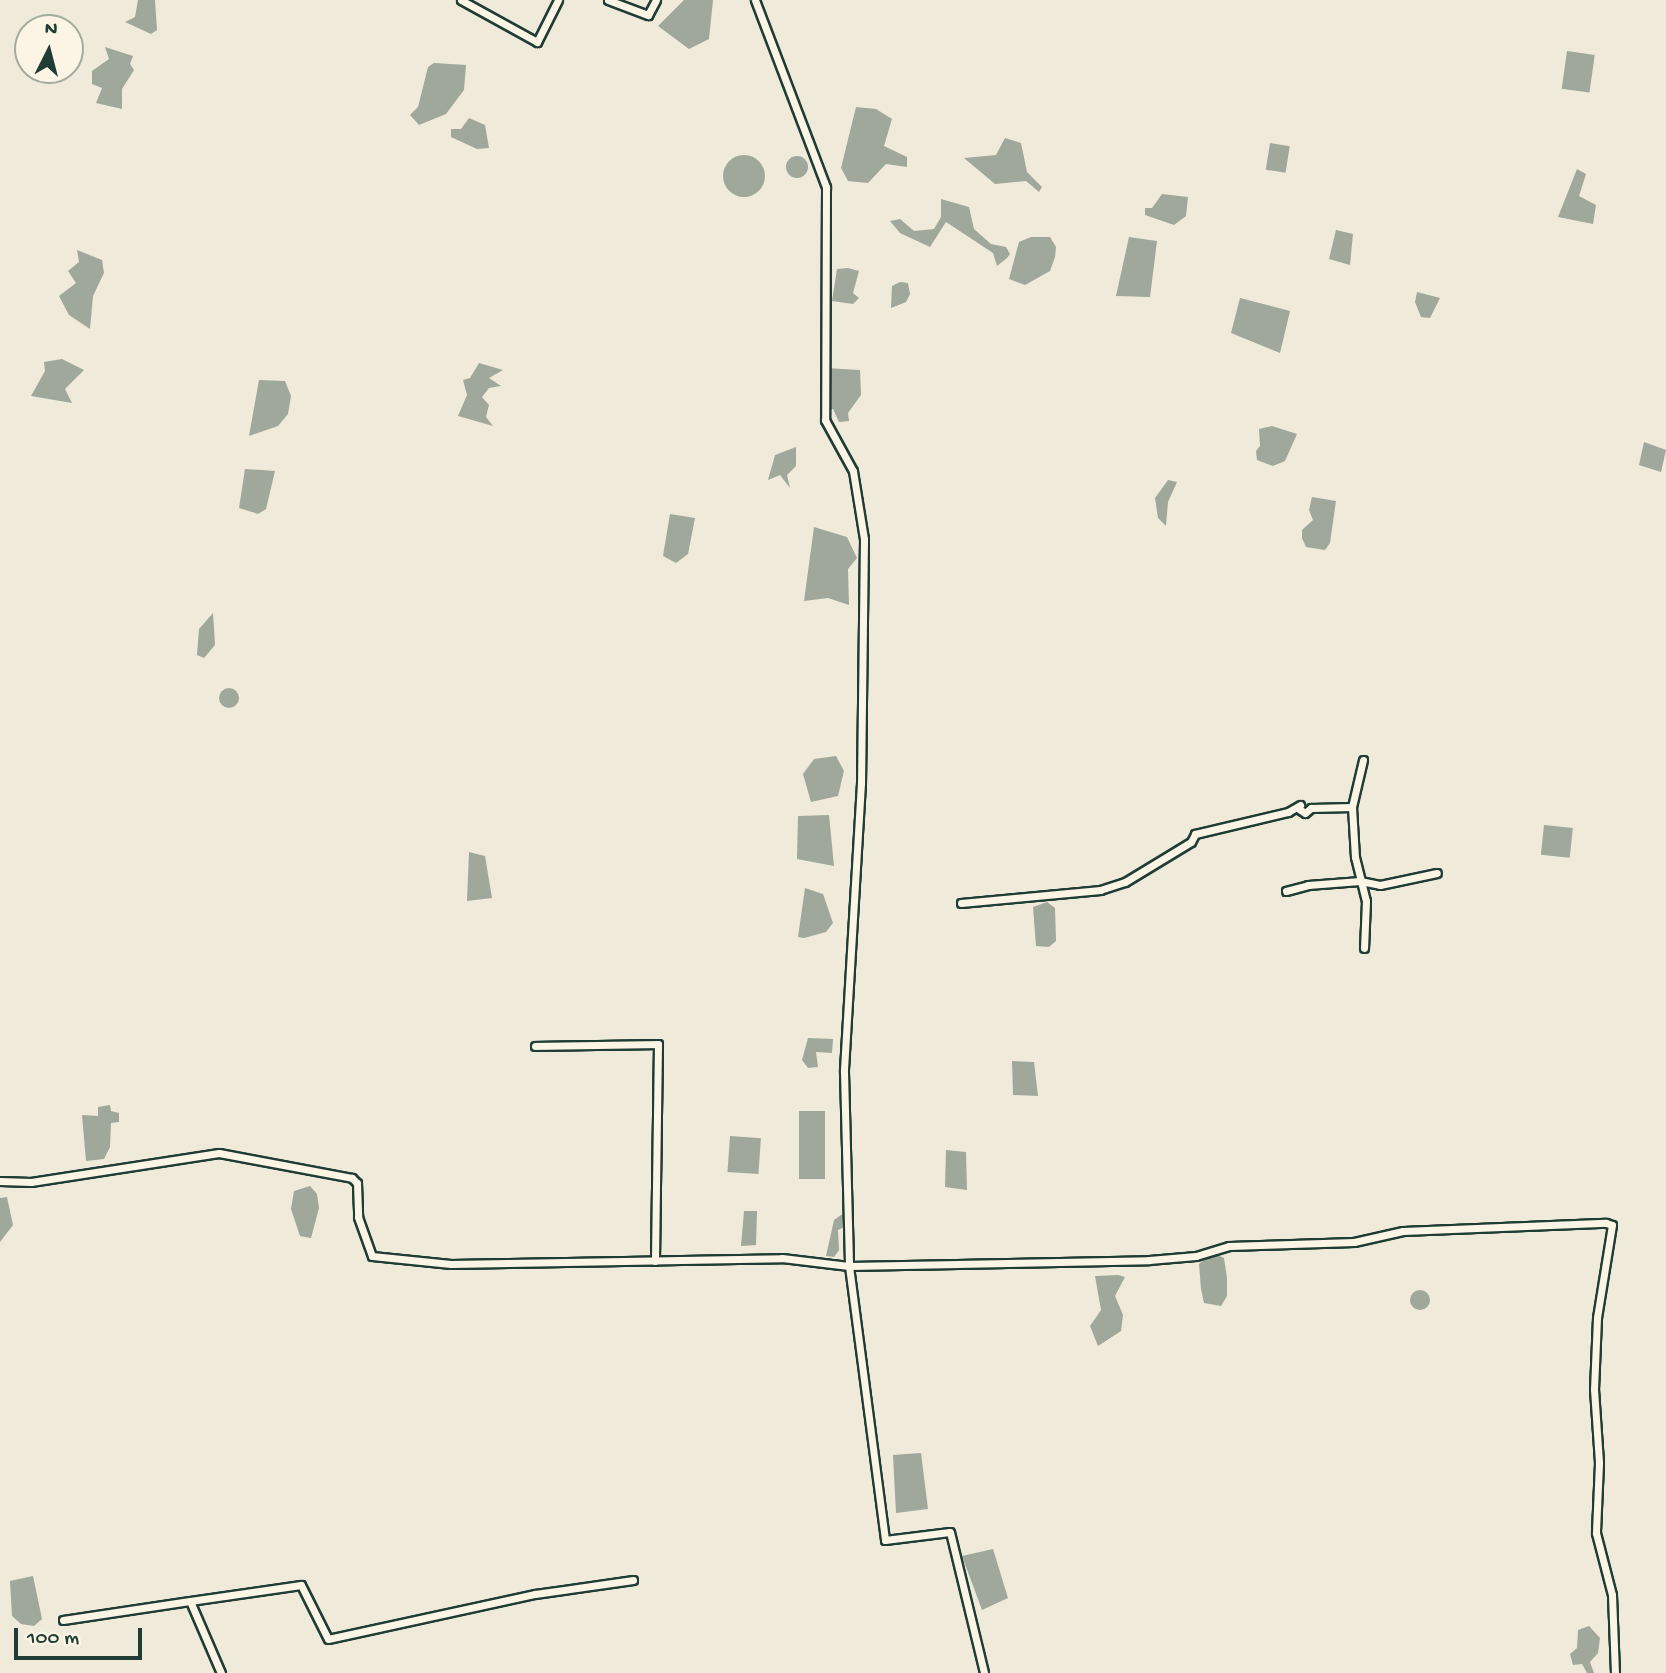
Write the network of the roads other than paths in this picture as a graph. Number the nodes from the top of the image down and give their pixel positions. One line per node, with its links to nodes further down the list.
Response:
1 (461, 0): 2 (street)
2 (558, 0)
3 (608, 0): 4 (street)
4 (656, 0)
5 (755, 0): 16 (street)
6 (1363, 760): 7 (street)
7 (1352, 807): 9 (street); 11 (street)
8 (1437, 873): 9 (street)
9 (1360, 881): 10 (street); 12 (street)
10 (1286, 891)
11 (961, 903)
12 (1364, 948)
13 (535, 1046): 15 (street)
14 (0, 1181): 15 (street)
15 (655, 1261): 16 (street)
16 (849, 1266): 21 (street); 22 (street)
17 (633, 1580): 18 (street)
18 (190, 1601): 19 (street); 20 (street)
19 (64, 1620)
20 (221, 1673)
21 (984, 1673)
22 (1615, 1673)

